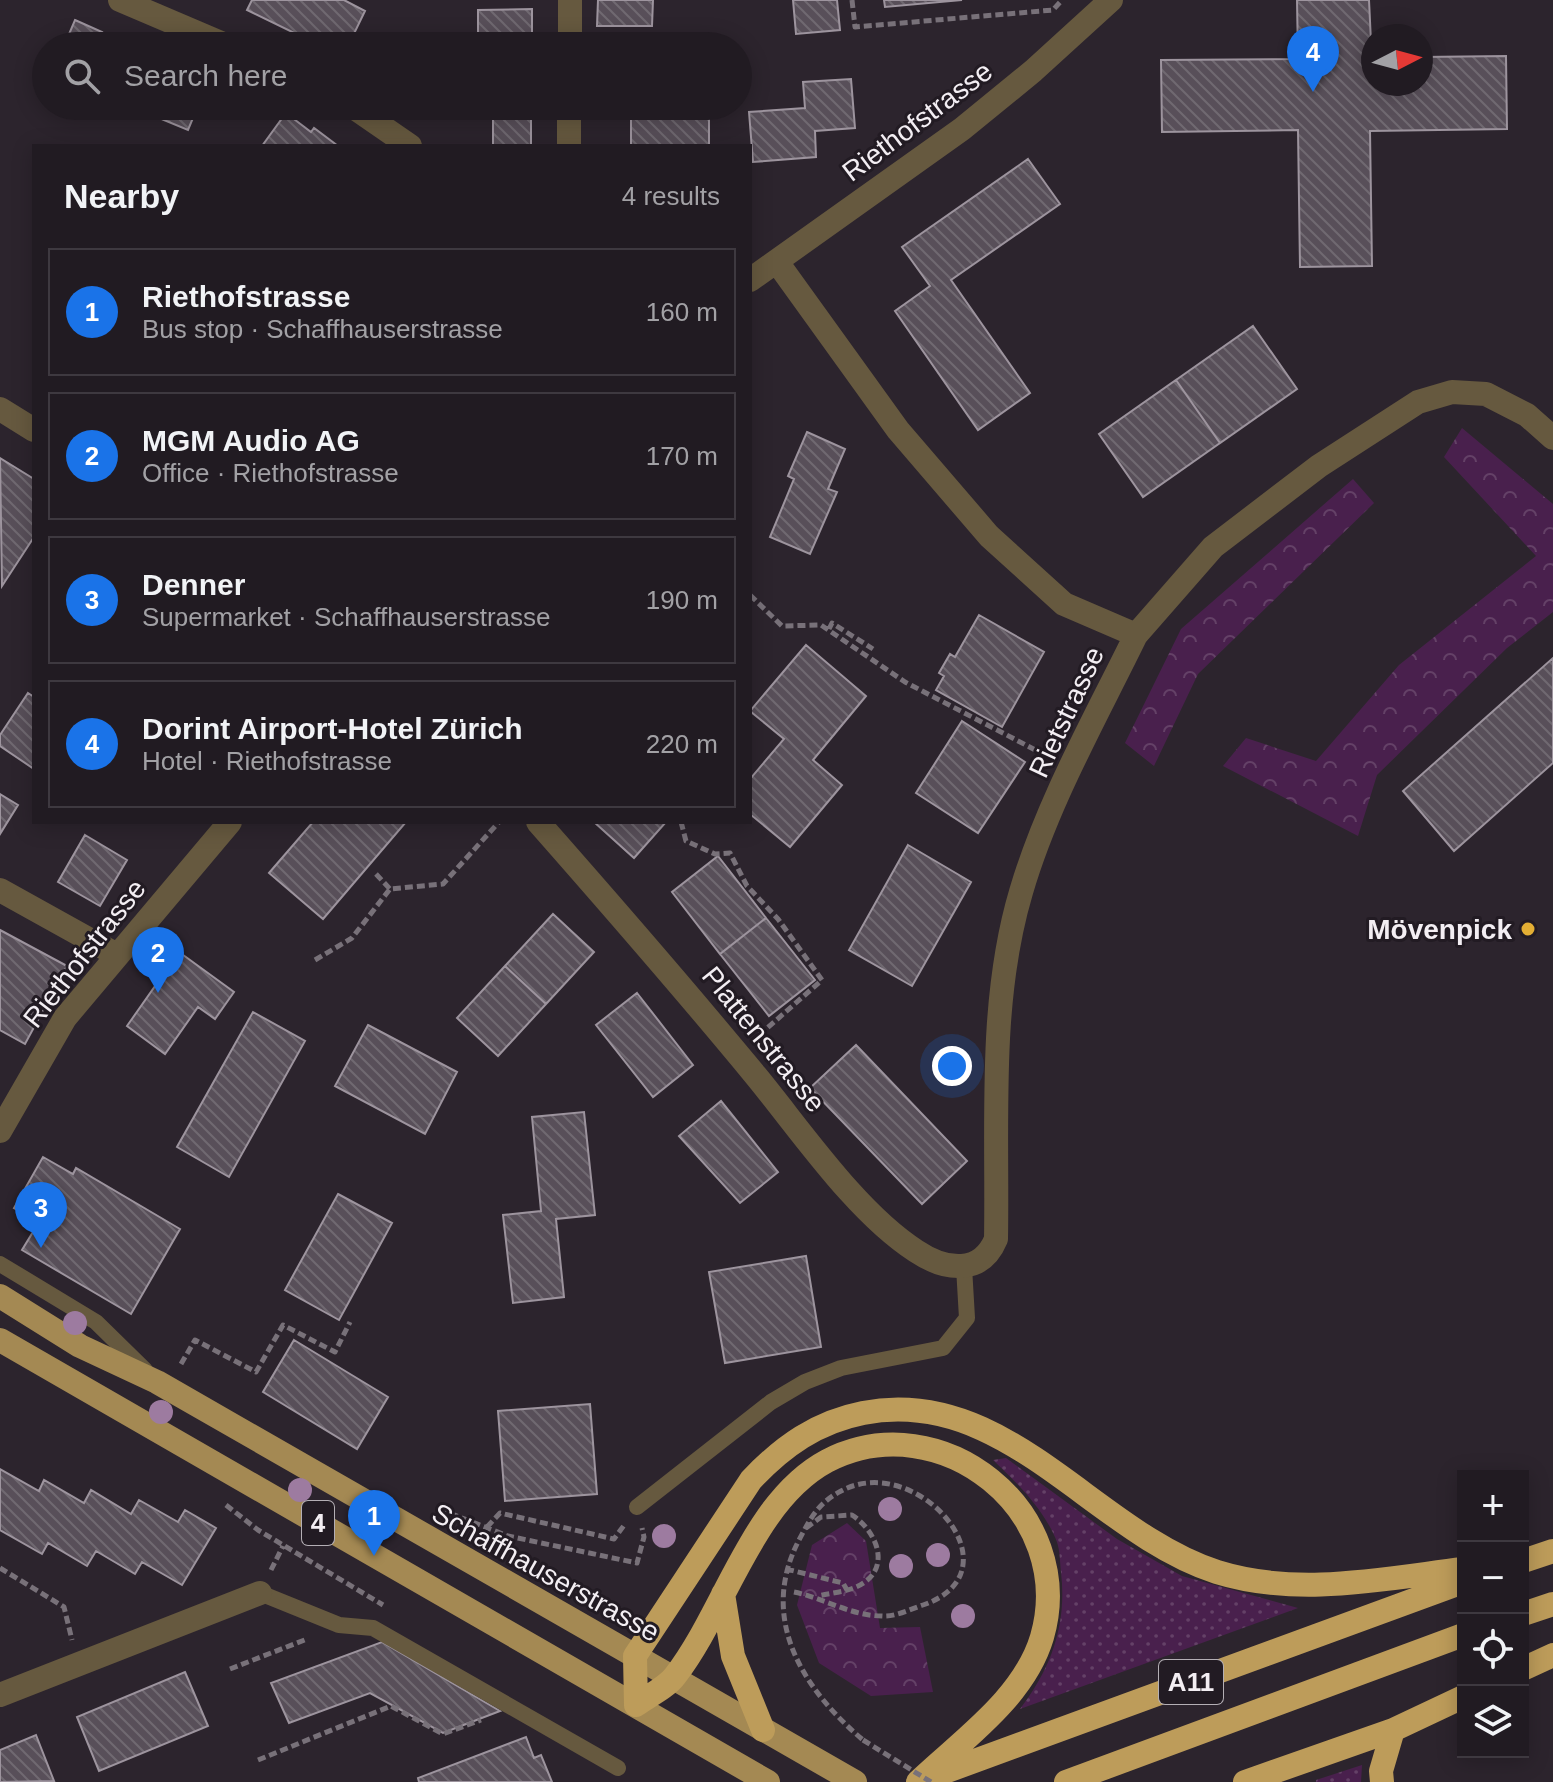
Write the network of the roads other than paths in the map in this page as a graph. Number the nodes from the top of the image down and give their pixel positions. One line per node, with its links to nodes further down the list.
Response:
1 (120, 0): 4 (street)
2 (570, 0): 5 (street)
3 (1111, 0): 10 (street, Riethofstrasse)
4 (195, 32)
5 (570, 32)
6 (372, 120): 8 (street)
7 (569, 120): 9 (street)
8 (407, 144)
9 (569, 144)
10 (777, 262): 11 (street, Riethofstrasse); 15 (street, Rietstrasse)
11 (752, 279)
12 (0, 409): 13 (street)
13 (32, 429)
14 (1553, 438): 15 (street)
15 (1136, 635): 22 (street, Rietstrasse)
16 (228, 824): 19 (street, Riethofstrasse)
17 (540, 824): 22 (street, Plattenstrasse)
18 (0, 890): 19 (street)
19 (117, 955): 20 (street, Riethofstrasse)
20 (0, 1131)
21 (0, 1264): 25 (lane)
22 (964, 1267): 26 (lane)
23 (0, 1296): 25 (main road, Schaffhauserstrasse / 4)
24 (0, 1340): 42 (main road, 4)
25 (157, 1382): 37 (main road, Schaffhauserstrasse / 4)
26 (637, 1507)
27 (1553, 1551): 28 (highway)
28 (1529, 1559)
29 (1457, 1570): 37 (highway)
30 (1457, 1584): 48 (highway, A11)
31 (260, 1593): 40 (street); 45 (lane)
32 (723, 1594): 39 (highway); 44 (highway); 48 (highway)
33 (1553, 1604): 34 (highway)
34 (1529, 1612)
35 (1457, 1637): 49 (highway, A11)
36 (1553, 1655): 38 (highway)
37 (635, 1656): 39 (main road, Schaffhauserstrasse / 4); 42 (highway)
38 (1529, 1666)
39 (674, 1678): 42 (highway); 44 (main road, Schaffhauserstrasse / 4)
40 (0, 1695)
41 (1457, 1700): 43 (highway)
42 (636, 1705): 46 (main road, 4)
43 (1393, 1730): 50 (highway); 51 (highway)
44 (766, 1732): 47 (main road, Schaffhauserstrasse / 4)
45 (618, 1768)
46 (768, 1782)
47 (855, 1782)
48 (918, 1782)
49 (1066, 1782)
50 (1245, 1782)
51 (1382, 1782)

